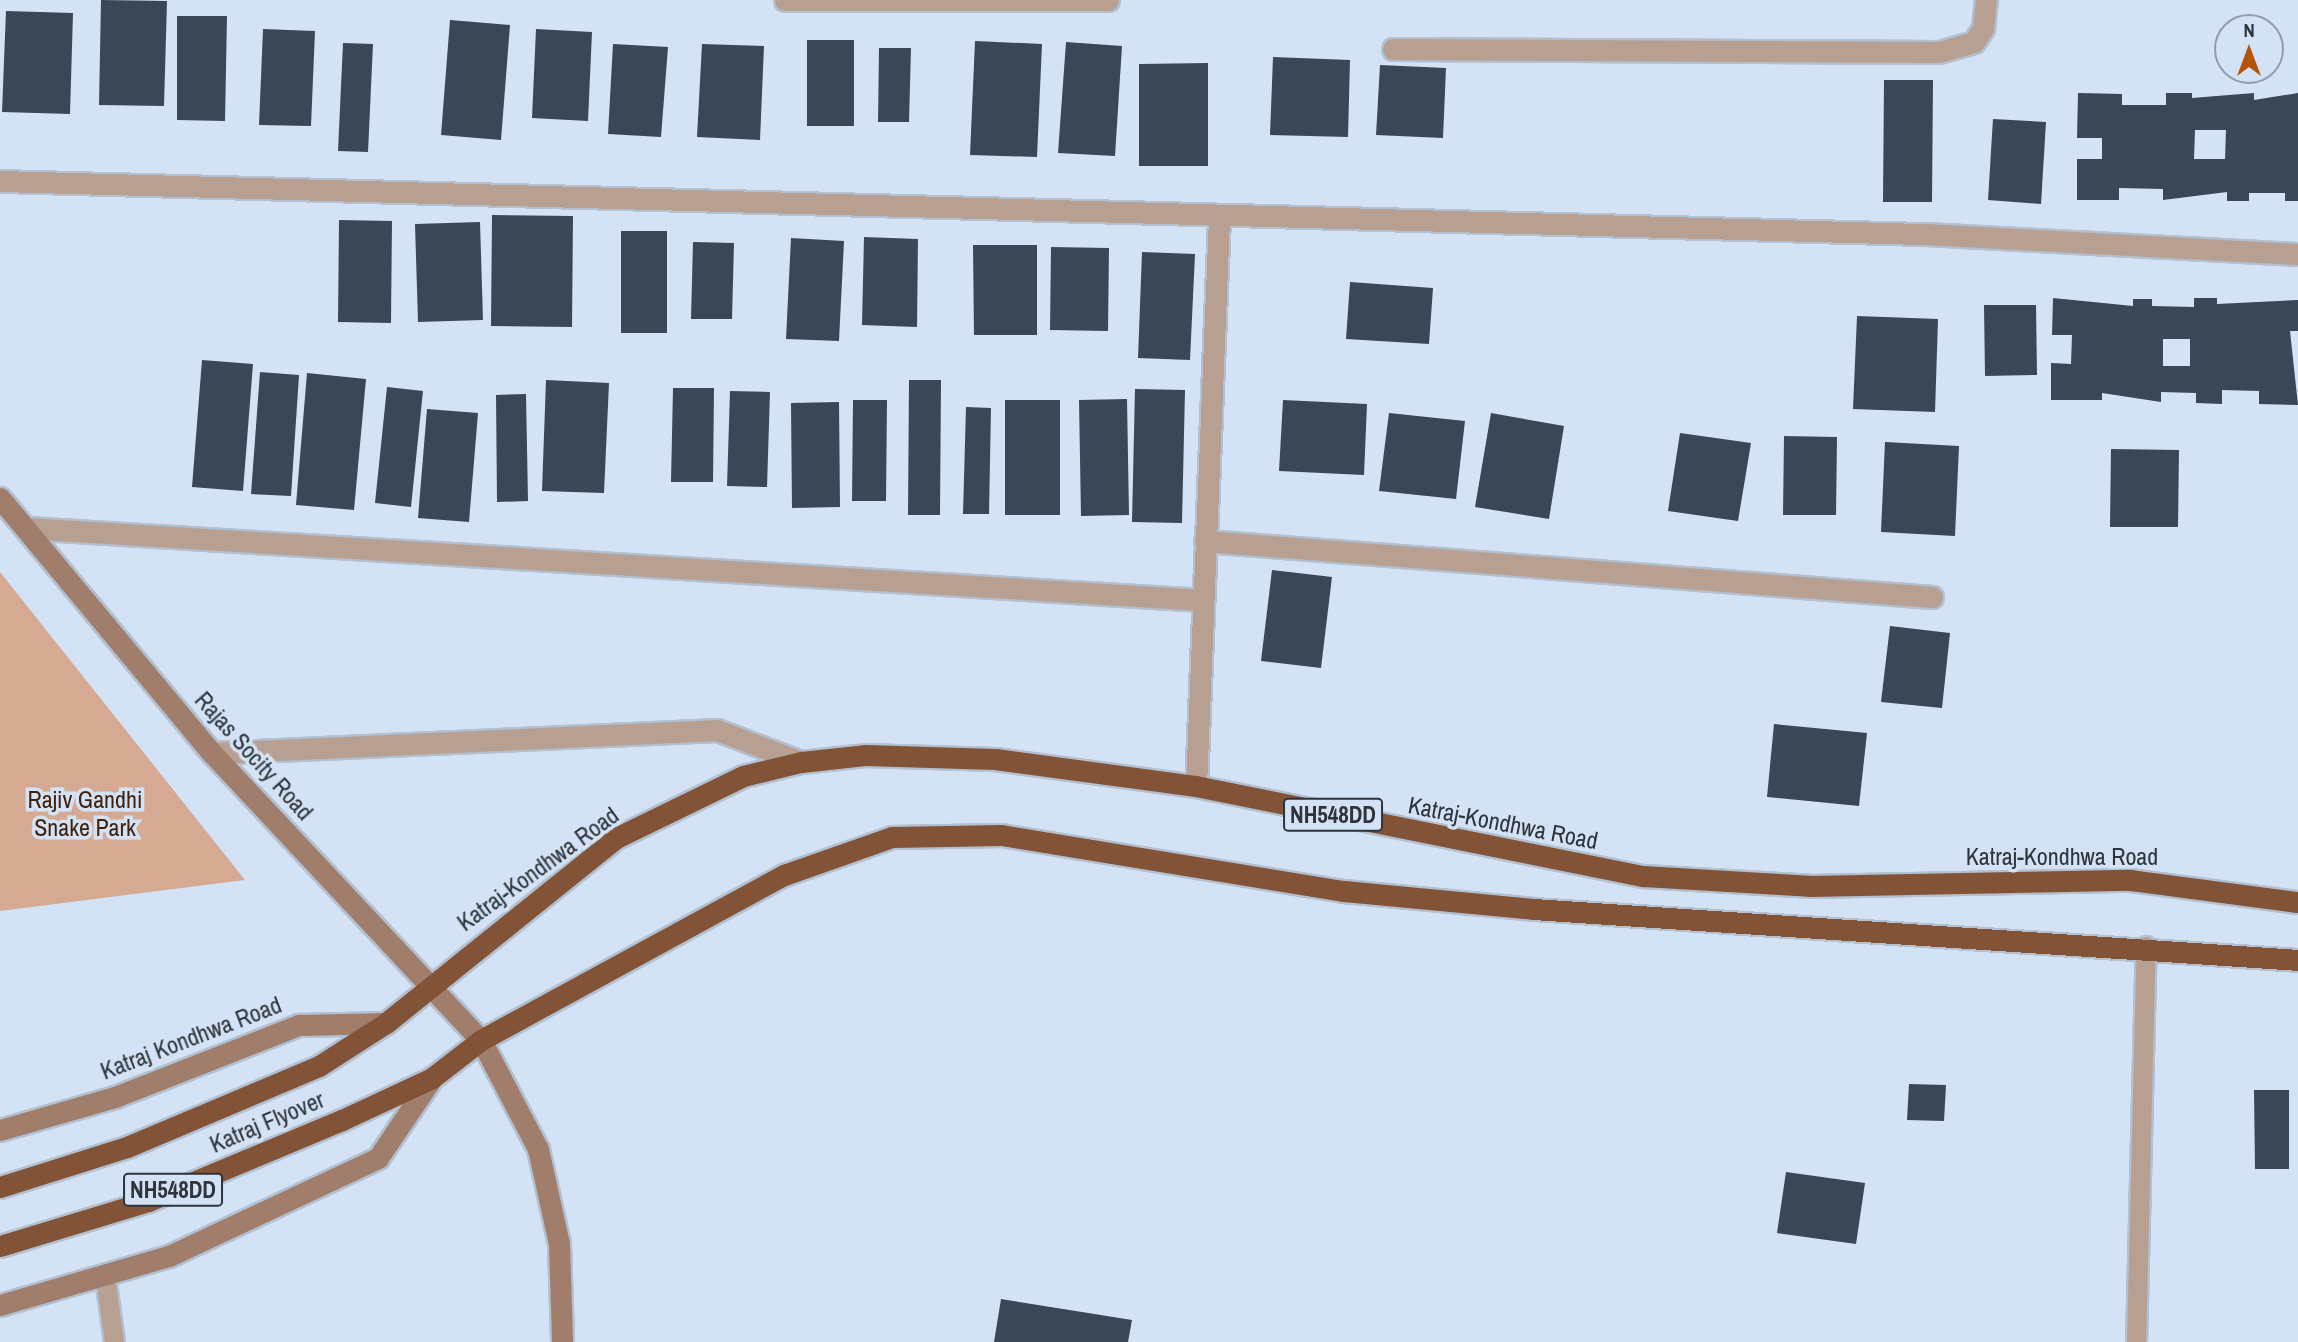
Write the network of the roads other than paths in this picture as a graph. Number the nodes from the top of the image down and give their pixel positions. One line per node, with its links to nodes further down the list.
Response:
1 (785, 0): 2 (street)
2 (1108, 0)
3 (1986, 0): 4 (street)
4 (1393, 49)
5 (0, 181): 6 (street)
6 (1219, 218): 7 (street); 10 (street)
7 (2298, 254)
8 (0, 498): 9 (street, Rajas Socity Road)
9 (26, 528): 12 (street); 13 (street, Rajas Socity Road)
10 (1205, 541): 11 (street); 12 (street)
11 (1932, 597)
12 (1203, 600): 15 (street)
13 (212, 753): 14 (street); 19 (street, Rajas Socity Road)
14 (801, 762): 15 (highway, Katraj-Kondhwa Road / NH548DD); 19 (highway, Katraj-Kondhwa Road / NH548DD)
15 (1196, 786): 16 (highway, Katraj-Kondhwa Road / NH548DD)
16 (2298, 902)
17 (2146, 946): 18 (highway, NH548DD); 21 (highway, NH548DD); 30 (lane)
18 (2298, 960)
19 (431, 982): 20 (highway, NH548DD); 21 (street, Rajas Socity Road)
20 (386, 1023): 23 (street, Katraj Kondhwa Road); 24 (highway, Katraj Flyover / NH548DD)
21 (481, 1040): 22 (highway, NH548DD); 29 (street, Rajas Socity Road)
22 (432, 1078): 25 (highway, Katraj Flyover / NH548DD); 26 (street)
23 (0, 1130)
24 (0, 1187)
25 (0, 1246)
26 (104, 1277): 27 (street); 28 (lane)
27 (0, 1305)
28 (114, 1342)
29 (562, 1342)
30 (2136, 1342)

